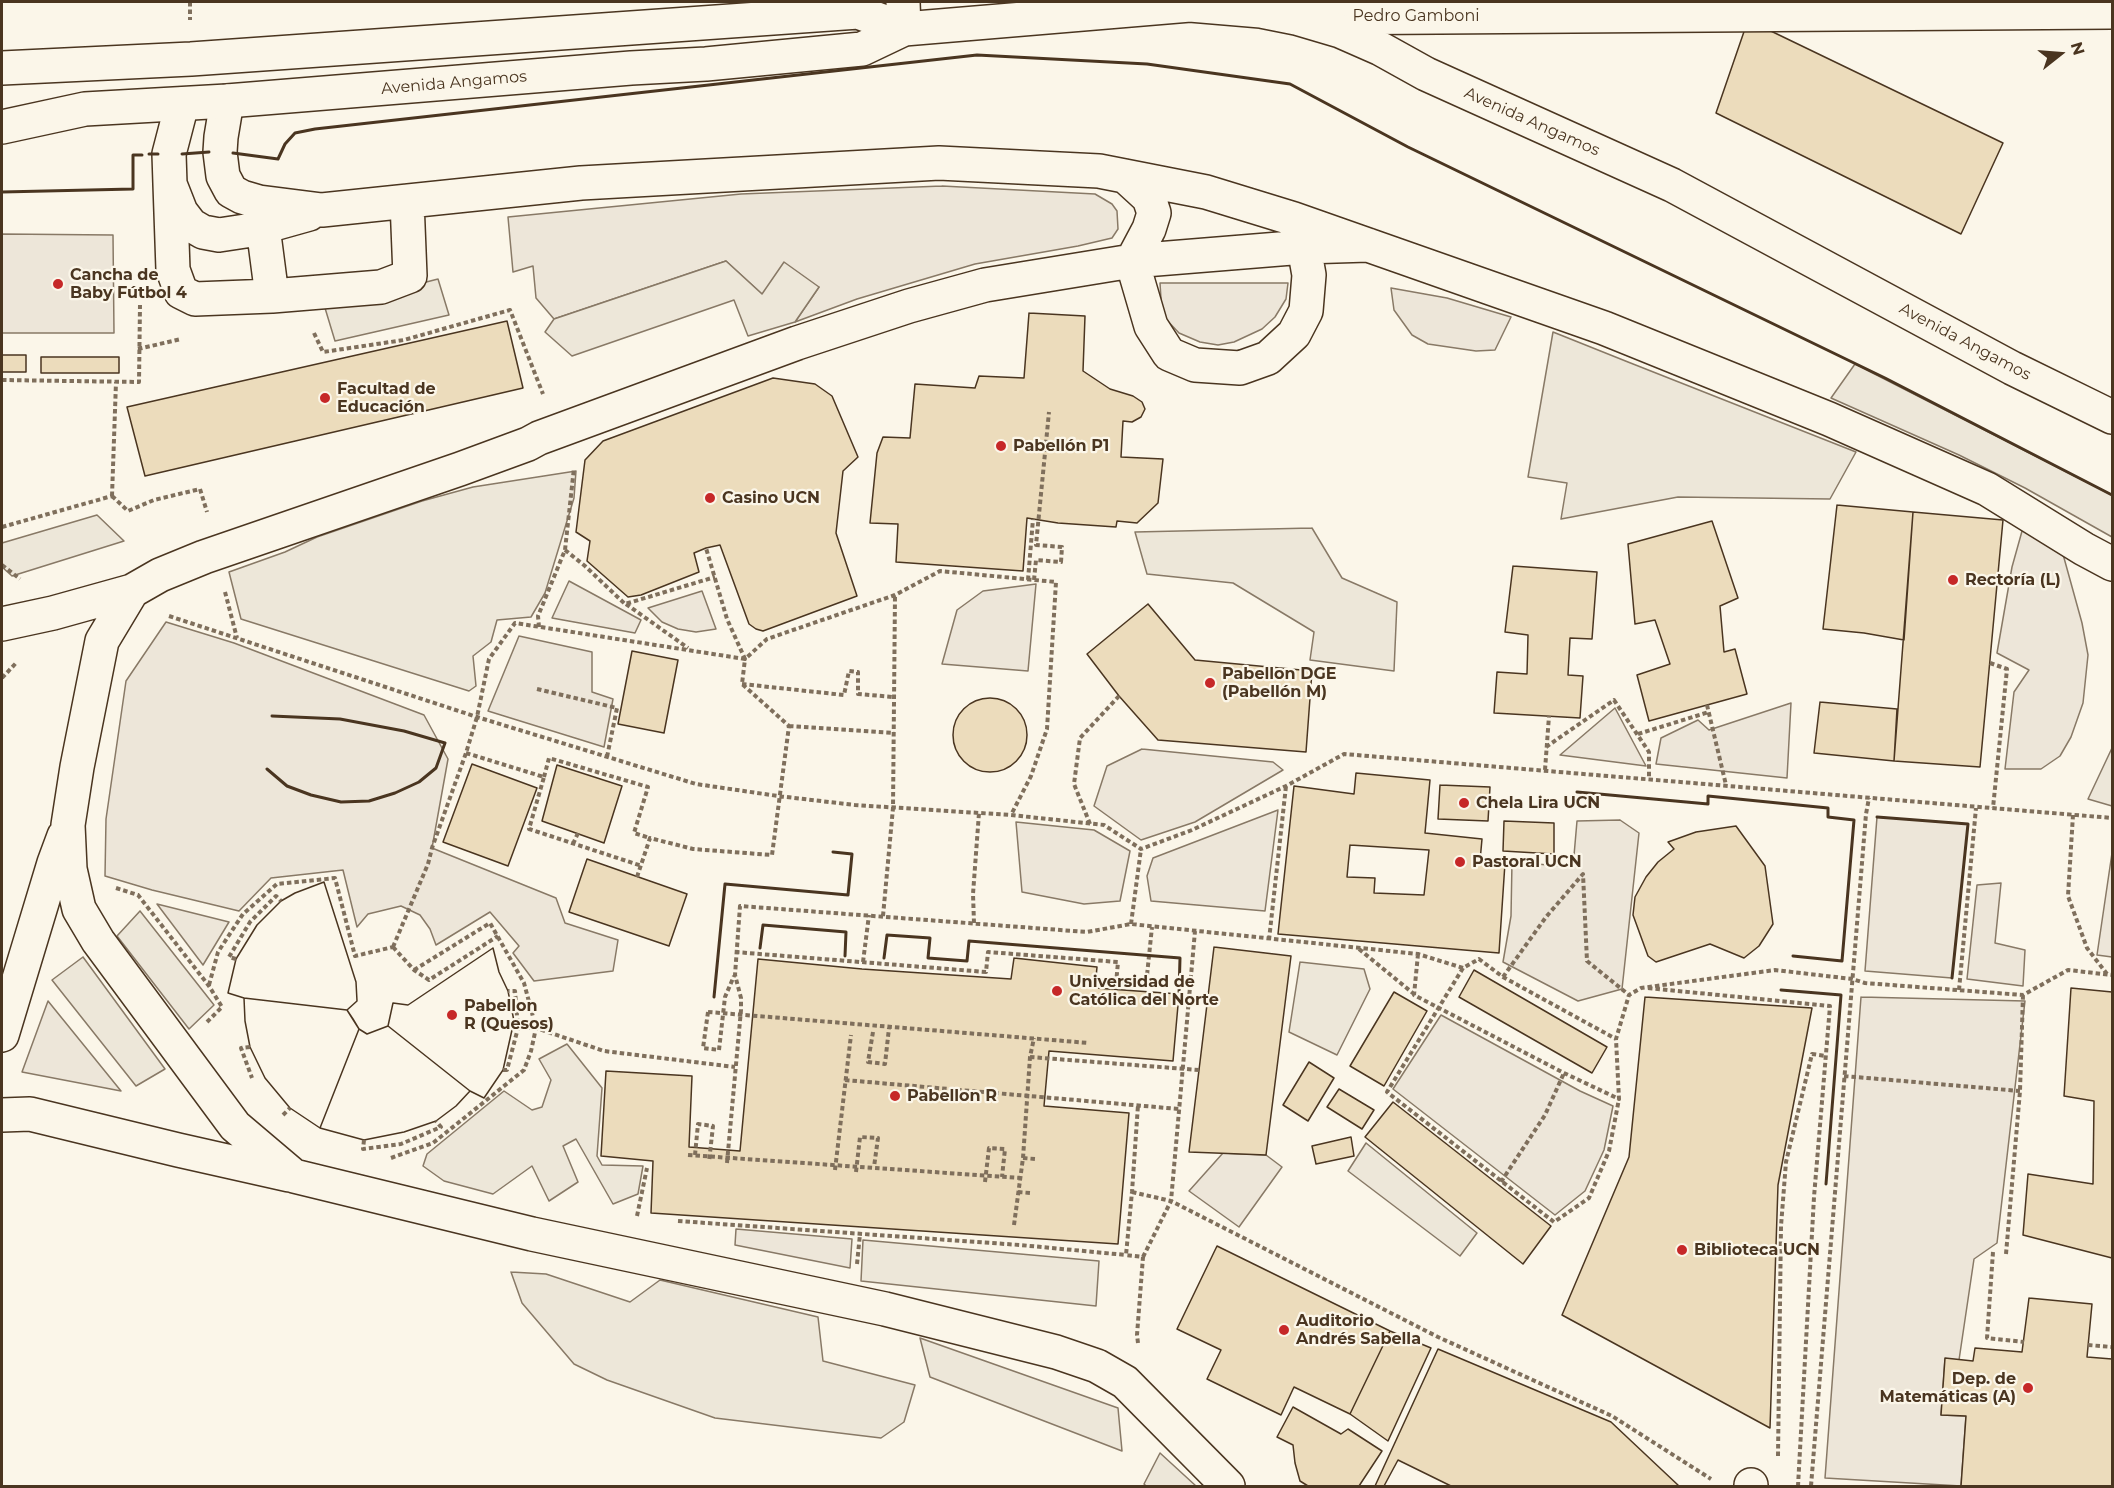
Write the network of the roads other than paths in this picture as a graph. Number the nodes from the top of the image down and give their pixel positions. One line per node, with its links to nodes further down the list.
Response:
1 (2112, 12): 3 (main road, Pedro Gamboni)
2 (903, 15): 3 (main road, Avenida Angamos); 4 (main road, Avenida Angamos); 5 (main road, Avenida Angamos)
3 (1296, 18): 16 (main road, Avenida Angamos)
4 (2, 68)
5 (227, 101): 6 (main road, Avenida Angamos); 11 (main road)
6 (182, 104): 7 (main road, Avenida Angamos); 9 (main road)
7 (2, 127)
8 (1125, 176): 10 (main road); 13 (main road); 14 (main road)
9 (170, 184): 12 (main road); 15 (main road)
10 (407, 201): 11 (main road); 15 (main road)
11 (322, 210): 12 (main road)
12 (263, 227): 15 (main road)
13 (1299, 233): 14 (main road); 14 (main road); 17 (main road)
14 (1132, 261): 18 (main road)
15 (272, 296)
16 (2112, 417)
17 (2112, 564)
18 (132, 591): 19 (main road); 21 (main road)
19 (53, 613): 20 (main road); 21 (main road)
20 (2, 624)
21 (102, 641): 22 (main road)
22 (68, 825): 23 (main road); 25 (main road)
23 (2, 1035)
24 (2, 1114): 25 (main road)
25 (294, 1176): 26 (main road)
26 (1228, 1486)

